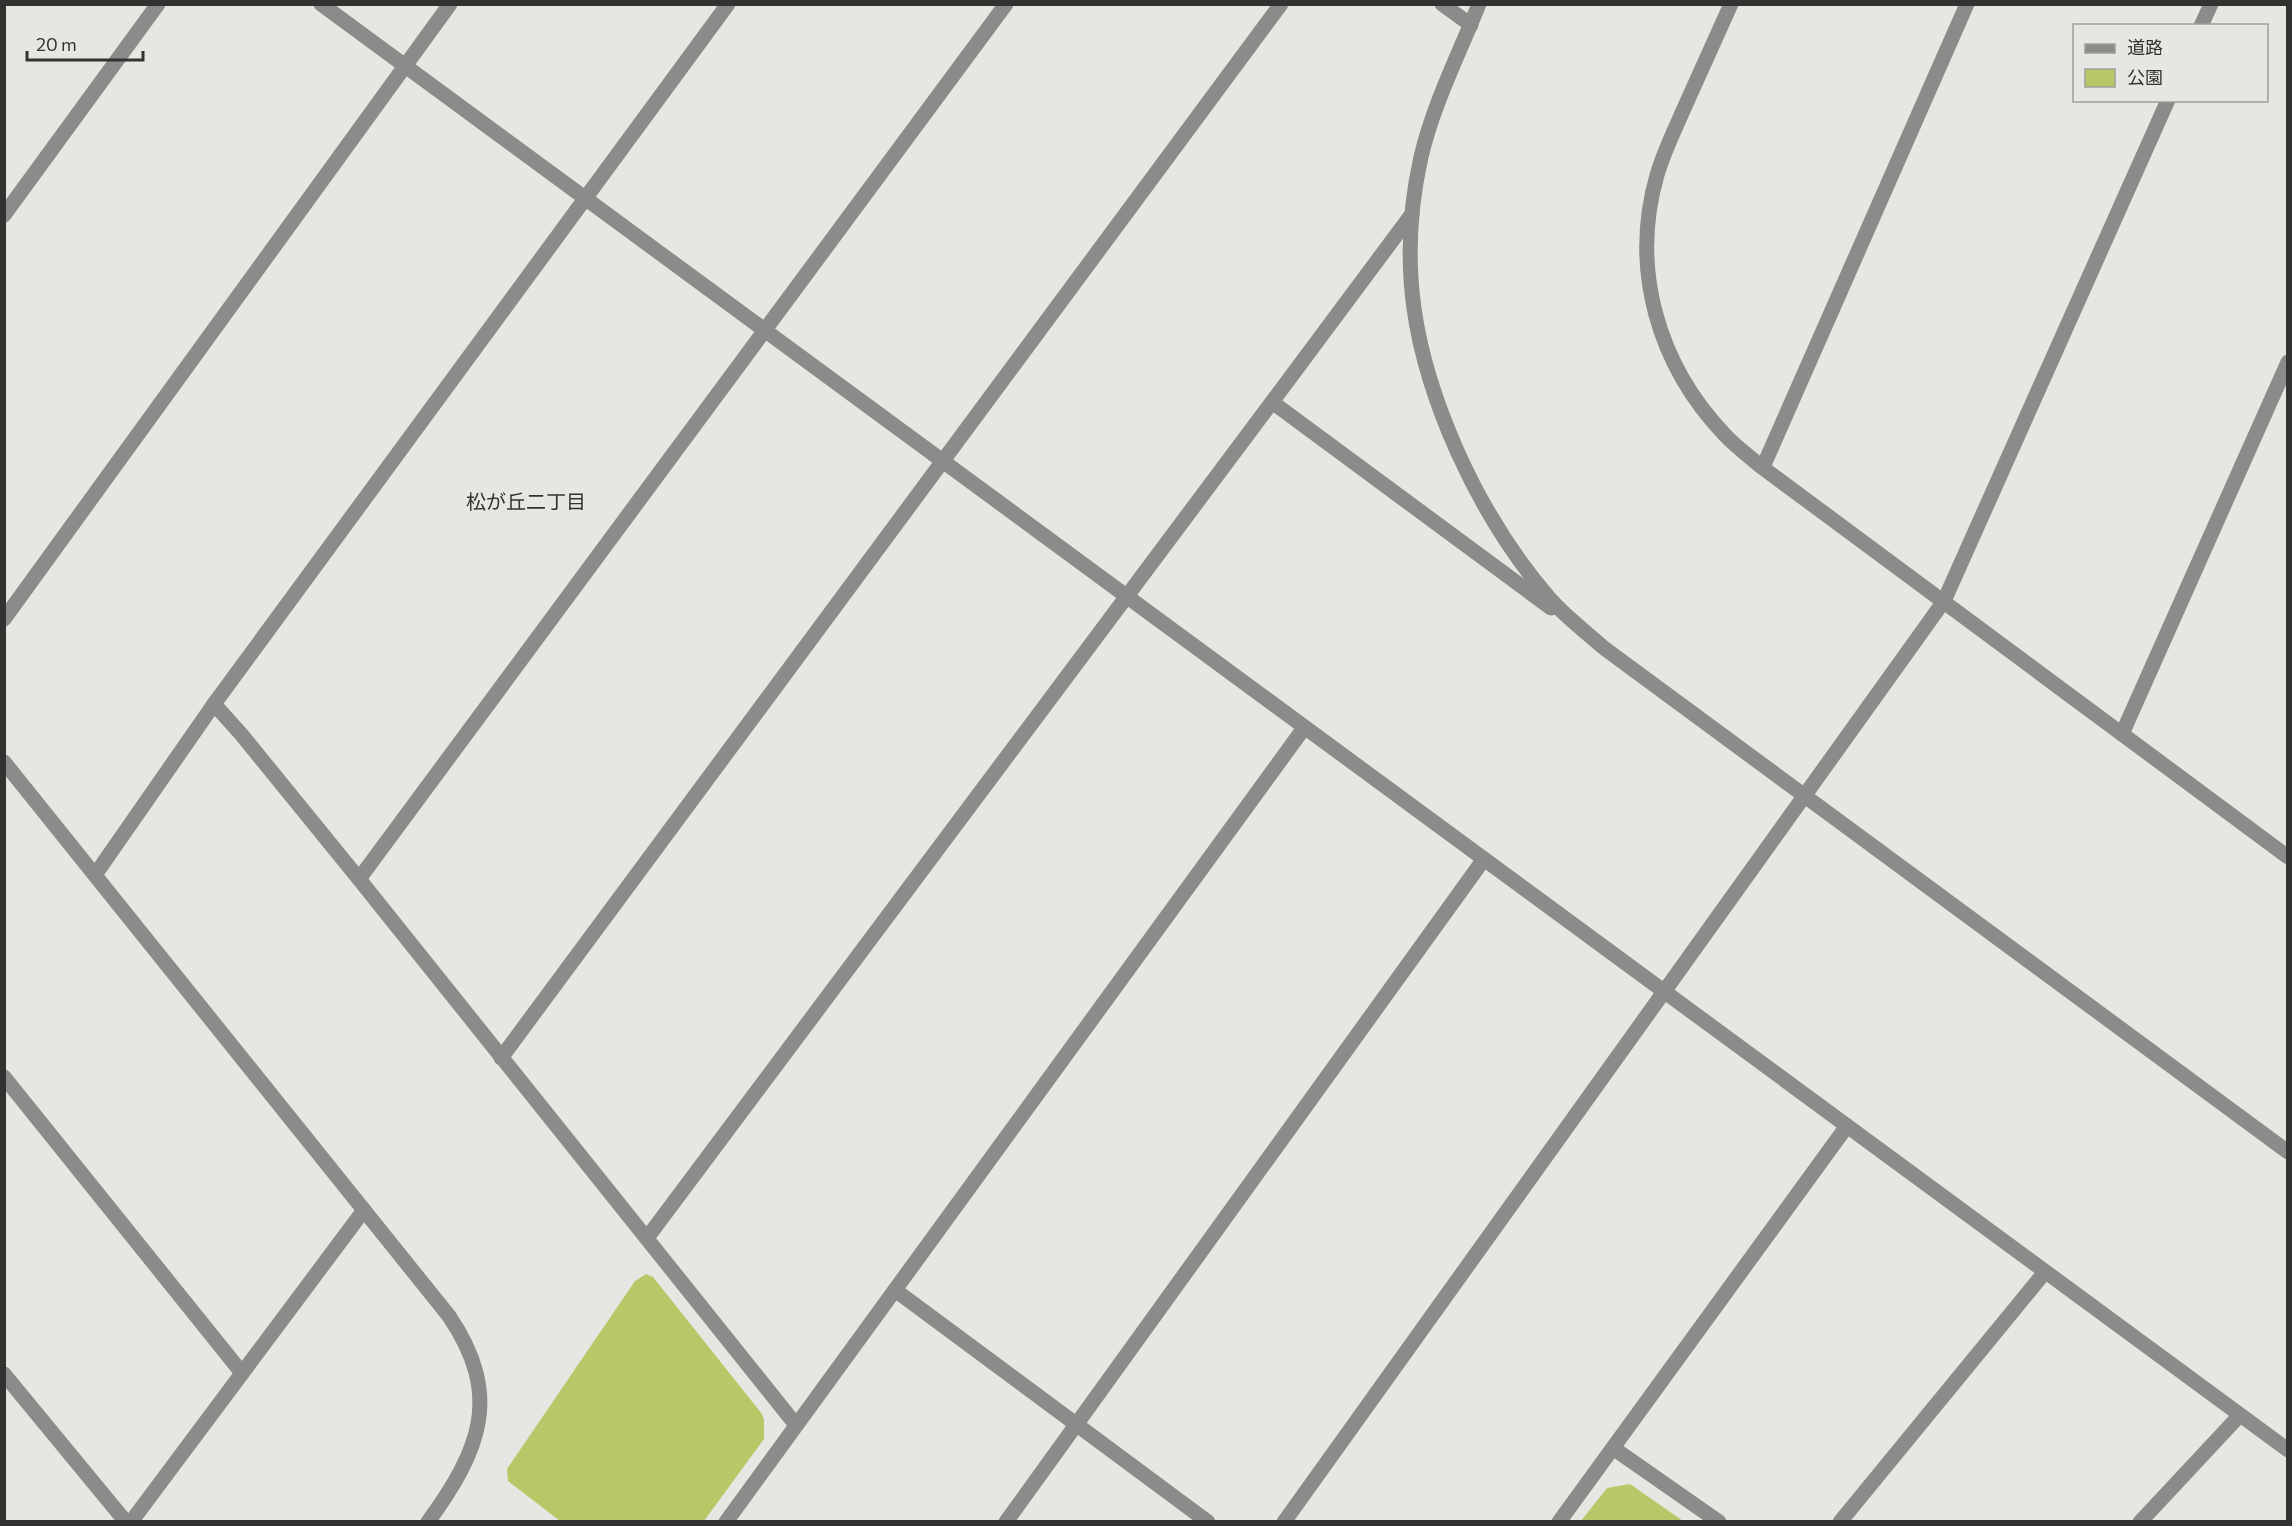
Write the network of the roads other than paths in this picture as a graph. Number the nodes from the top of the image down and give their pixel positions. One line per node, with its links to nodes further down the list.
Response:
1 (159, 4): 18 (street)
2 (321, 4): 14 (street)
3 (450, 4): 14 (street)
4 (728, 4): 16 (street)
5 (1006, 4): 19 (street)
6 (1281, 4): 22 (street)
7 (1442, 4): 13 (street)
8 (1479, 4): 13 (street)
9 (1731, 4): 23 (street)
10 (1967, 4): 23 (street)
11 (2211, 4): 12 (street)
12 (2202, 24)
13 (1471, 25): 17 (street)
14 (404, 66): 16 (street); 26 (street)
15 (2167, 102): 25 (street)
16 (585, 199): 19 (street); 28 (street)
17 (1412, 214): 21 (street); 27 (street)
18 (4, 215)
19 (765, 331): 22 (street); 36 (street)
20 (2288, 363): 30 (street)
21 (1272, 402): 24 (street); 27 (street)
22 (942, 462): 24 (street); 38 (street)
23 (1763, 467): 25 (street)
24 (1126, 597): 29 (street); 43 (street)
25 (1944, 601): 30 (street); 32 (street)
26 (4, 619)
27 (1604, 648): 32 (street)
28 (214, 704): 35 (street); 36 (street)
29 (1304, 728): 34 (street); 45 (street)
30 (2122, 734): 33 (street)
31 (4, 762): 35 (street)
32 (1804, 797): 37 (street); 41 (street)
33 (2288, 857)
34 (1484, 859): 37 (street); 49 (street)
35 (95, 875): 42 (street)
36 (359, 879): 38 (street)
37 (1664, 992): 40 (street); 59 (street)
38 (501, 1058): 43 (street)
39 (4, 1077): 46 (street)
40 (1847, 1126): 44 (street); 51 (street)
41 (2288, 1152)
42 (364, 1210): 46 (street); 55 (street)
43 (647, 1238): 50 (street)
44 (2045, 1272): 48 (street); 62 (street)
45 (895, 1290): 49 (street); 50 (street)
46 (242, 1373): 54 (street)
47 (4, 1374): 53 (street)
48 (2240, 1415): 52 (street); 63 (street)
49 (1076, 1424): 57 (street); 58 (street)
50 (796, 1425): 56 (street)
51 (1613, 1448): 60 (street); 61 (street)
52 (2288, 1450)
53 (126, 1521)
54 (131, 1521)
55 (428, 1521)
56 (726, 1521)
57 (1006, 1521)
58 (1208, 1521)
59 (1284, 1521)
60 (1559, 1521)
61 (1719, 1521)
62 (1840, 1521)
63 (2140, 1521)

